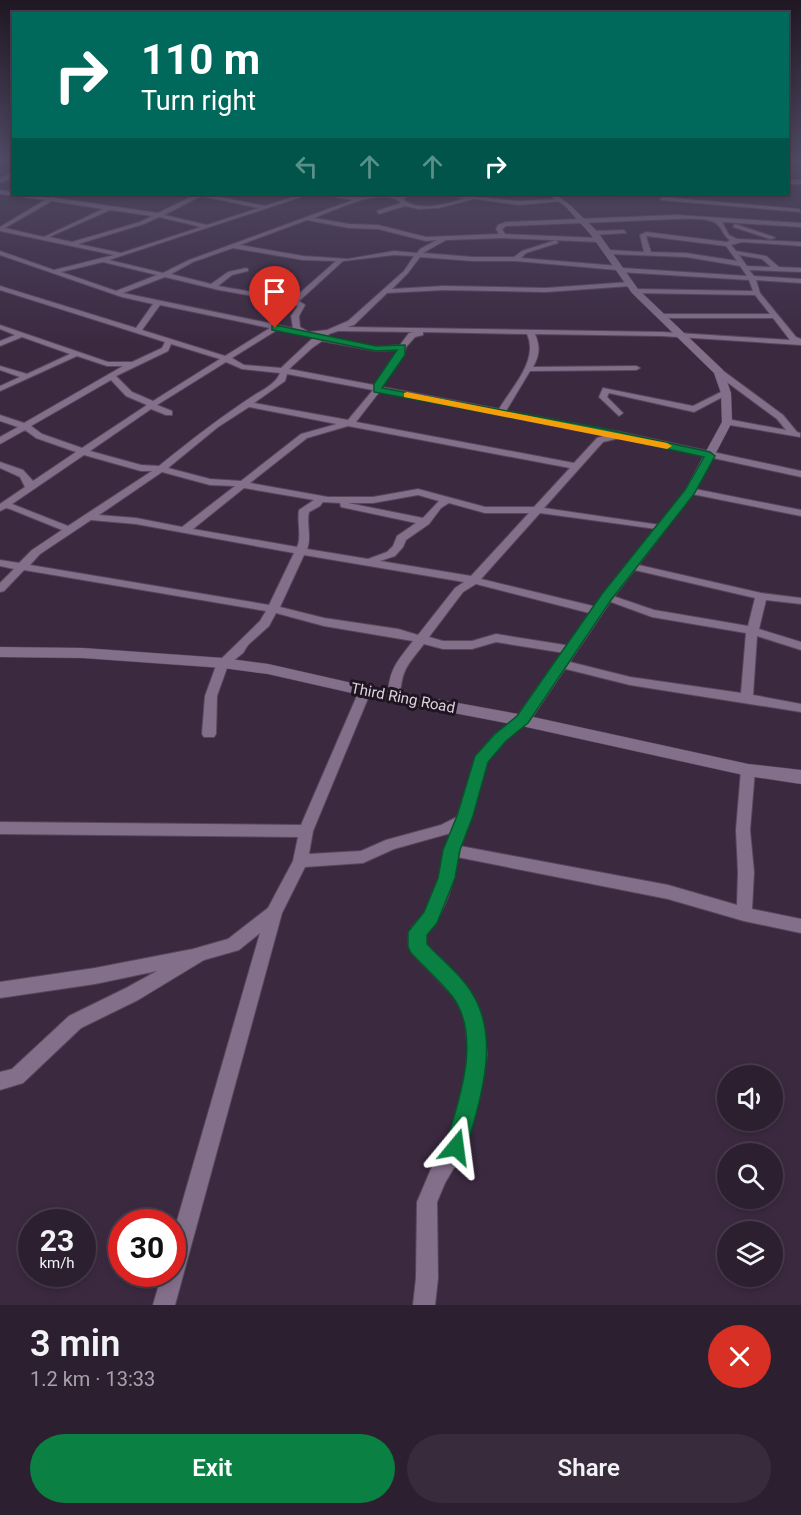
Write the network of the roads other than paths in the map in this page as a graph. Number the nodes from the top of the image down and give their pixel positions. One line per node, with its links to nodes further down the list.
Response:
1 (83, 222): 20 (street)
2 (141, 222): 29 (street)
3 (188, 222): 16 (street)
4 (219, 222): 16 (street)
5 (297, 222): 33 (street)
6 (327, 222): 26 (street)
7 (552, 222): 12 (street)
8 (585, 222): 23 (street)
9 (642, 222): 19 (street)
10 (717, 222): 13 (street)
11 (756, 222): 14 (street)
12 (534, 223): 21 (street); 22 (street)
13 (720, 223): 24 (street); 30 (street)
14 (774, 223): 15 (street)
15 (801, 225)
16 (206, 226): 38 (street)
17 (0, 229): 20 (street)
18 (624, 232): 23 (street)
19 (646, 234): 25 (street); 36 (street)
20 (55, 236): 29 (street)
21 (503, 236): 22 (street); 26 (street)
22 (528, 236): 27 (street)
23 (596, 236): 27 (street); 34 (street)
24 (727, 236): 25 (street); 28 (street)
25 (681, 238): 31 (street)
26 (444, 239): 39 (street)
27 (563, 239): 41 (street)
28 (735, 240): 30 (street); 31 (street)
29 (74, 243): 38 (street)
30 (790, 243): 32 (street)
31 (728, 244): 37 (street)
32 (801, 244)
33 (233, 246): 44 (street); 56 (street)
34 (609, 252): 36 (street); 51 (street)
35 (0, 254): 40 (street)
36 (648, 254): 50 (street)
37 (735, 254): 50 (street); 52 (street)
38 (120, 255): 43 (street)
39 (418, 255): 41 (street); 42 (street); 49 (street)
40 (8, 257): 45 (street); 46 (street)
41 (516, 258): 51 (street)
42 (351, 259): 44 (street); 47 (street)
43 (102, 260): 55 (street); 56 (street)
44 (340, 260): 67 (street)
45 (0, 261): 46 (street)
46 (19, 261): 55 (street)
47 (390, 261)
48 (401, 262): 49 (street)
49 (412, 263): 59 (street)
50 (743, 266): 52 (street); 57 (street)
51 (620, 269): 57 (street); 62 (street)
52 (777, 269): 54 (street)
53 (246, 270): 60 (street)
54 (801, 270)
55 (52, 272): 65 (street)
56 (162, 275): 60 (street); 65 (street)
57 (751, 277): 58 (street); 66 (street)
58 (801, 281)
59 (392, 285): 63 (street); 64 (street)
60 (213, 286): 67 (street)
61 (0, 288): 73 (street)
62 (633, 288): 63 (street); 66 (street); 69 (street)
63 (409, 290): 64 (street)
64 (385, 291): 76 (street)
65 (117, 293): 68 (street)
66 (757, 293): 70 (street)
67 (294, 301): 75 (street)
68 (159, 303): 72 (street); 73 (street)
69 (661, 316): 70 (street); 79 (street)
70 (775, 316): 80 (street)
71 (0, 327): 78 (street)
72 (275, 328): 75 (street); 85 (street)
73 (138, 330): 82 (street)
74 (530, 332): 77 (street); 79 (street); 89 (street)
75 (306, 333): 76 (street)
76 (329, 333): 77 (street); 83 (street); 90 (street)
77 (408, 333): 83 (street)
78 (22, 334): 81 (street); 84 (street)
79 (681, 336): 80 (street); 91 (street)
80 (801, 343)
81 (0, 344)
82 (167, 345): 85 (street); 86 (street)
83 (402, 347): 95 (street)
84 (76, 354): 86 (street); 92 (street)
85 (227, 359): 90 (street); 98 (street)
86 (132, 364): 93 (street)
87 (0, 368): 92 (street)
88 (636, 368): 89 (street)
89 (529, 369): 99 (street)
90 (286, 371): 95 (street); 97 (street)
91 (719, 372): 96 (street); 107 (street)
92 (27, 376): 94 (street)
93 (110, 376): 98 (street); 105 (street)
94 (0, 389)
95 (377, 390): 99 (street); 104 (street)
96 (726, 393): 101 (street); 103 (street)
97 (247, 404): 104 (street); 113 (street)
98 (152, 405): 100 (street); 109 (street)
99 (501, 412): 106 (street)
100 (169, 413)
101 (619, 413)
102 (0, 418): 105 (street)
103 (728, 422): 107 (street); 110 (street)
104 (345, 424): 112 (street); 115 (street)
105 (26, 427): 108 (street); 109 (street)
106 (620, 435): 110 (street); 112 (street)
107 (798, 435)
108 (0, 441)
109 (83, 452): 113 (street); 116 (street)
110 (710, 456): 114 (street); 117 (street)
111 (0, 465): 116 (street)
112 (575, 466): 121 (street)
113 (160, 469): 115 (street); 123 (street)
114 (801, 474)
115 (243, 486): 119 (street); 126 (street)
116 (30, 487): 120 (street)
117 (690, 491): 122 (street); 125 (street)
118 (449, 499): 119 (street); 121 (street); 124 (street)
119 (323, 500): 124 (street); 128 (street)
120 (2, 507): 127 (street)
121 (537, 510): 125 (street); 133 (street)
122 (801, 513)
123 (92, 517): 126 (street); 127 (street)
124 (425, 522): 129 (street)
125 (660, 528): 131 (street)
126 (186, 529): 128 (street)
127 (71, 530): 132 (street)
128 (300, 551): 129 (street); 138 (street)
129 (369, 561): 133 (street)
130 (0, 563): 132 (street)
131 (630, 566): 135 (street); 136 (street)
132 (23, 567): 134 (street); 138 (street)
133 (474, 580): 139 (street); 141 (street)
134 (0, 589)
135 (762, 596): 137 (street); 140 (street)
136 (607, 597): 139 (street); 140 (street)
137 (801, 601)
138 (273, 609): 141 (street); 145 (street)
139 (597, 611): 143 (street)
140 (750, 630): 142 (street); 149 (street)
141 (420, 640): 143 (street); 148 (street)
142 (801, 646)
143 (571, 650): 146 (street)
144 (0, 651): 145 (street, Third Ring Road)
145 (223, 663): 147 (street, Third Ring Road); 152 (street)
146 (562, 664): 149 (street); 151 (street)
147 (365, 691): 148 (street, Third Ring Road); 157 (street)
148 (394, 696): 151 (street, Third Ring Road)
149 (747, 698): 150 (street)
150 (801, 708)
151 (522, 720): 153 (street, Third Ring Road); 155 (street)
152 (209, 734)
153 (748, 770): 154 (street, Third Ring Road); 161 (street)
154 (801, 777)
155 (463, 821): 158 (street); 159 (street)
156 (0, 828): 157 (street)
157 (306, 831): 159 (street)
158 (451, 850): 161 (street); 167 (street)
159 (300, 861): 160 (street)
160 (274, 913): 163 (street); 166 (street)
161 (744, 914): 162 (street)
162 (801, 926)
163 (201, 954): 164 (street); 165 (street)
164 (0, 990)
165 (0, 1081)
166 (164, 1305)
167 (424, 1305)

